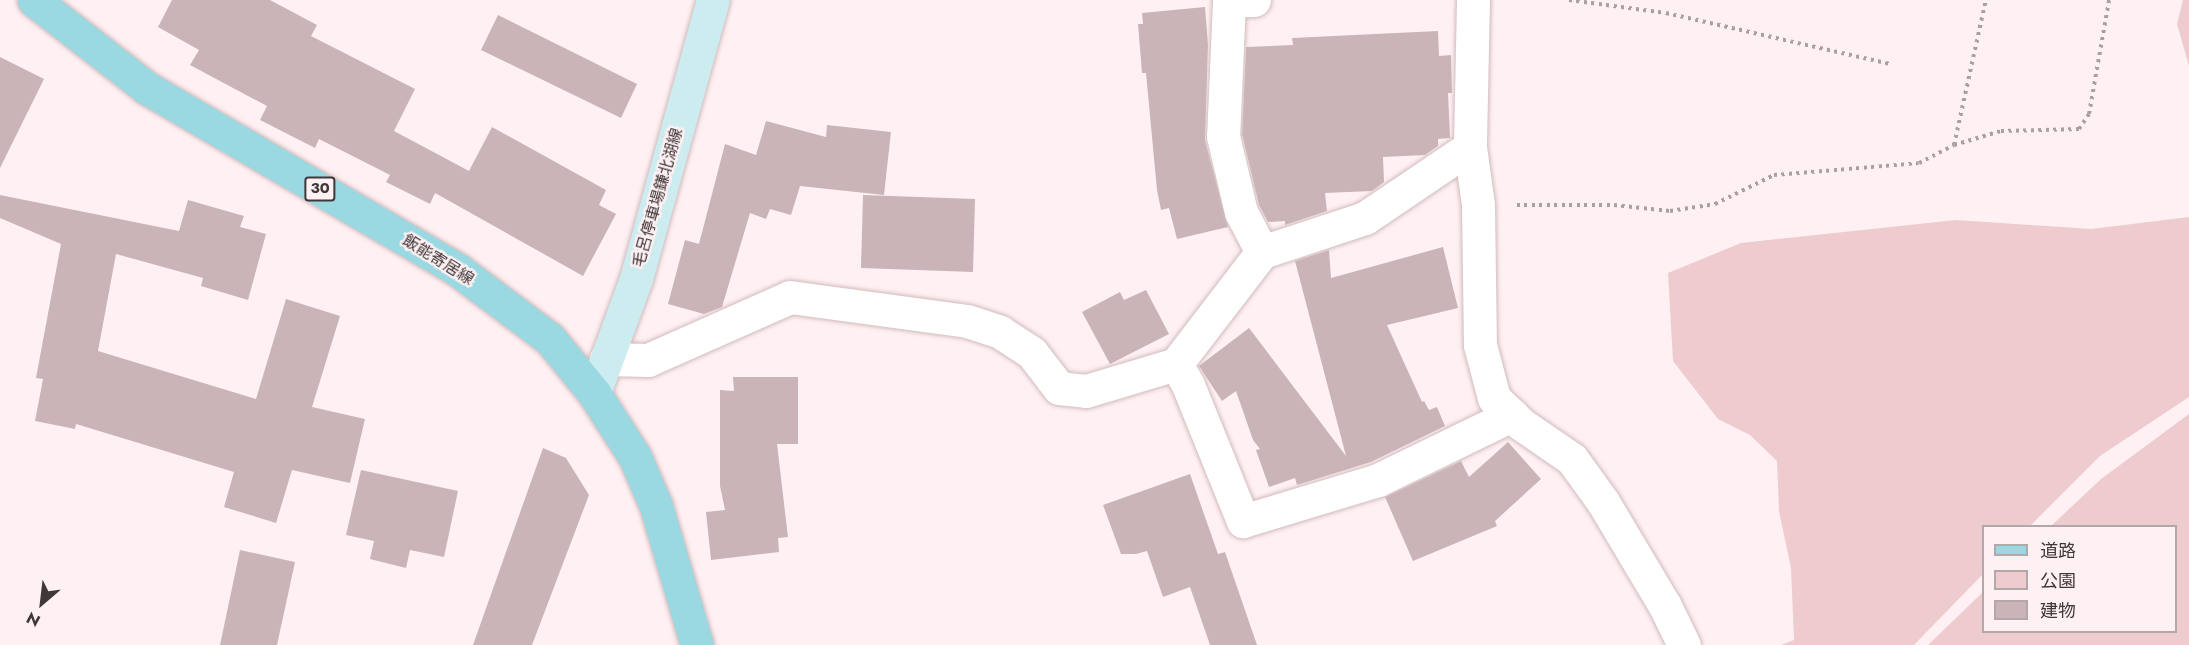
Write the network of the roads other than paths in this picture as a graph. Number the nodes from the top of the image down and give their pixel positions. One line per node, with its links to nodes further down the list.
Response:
1 (34, 0): 9 (main road, 飯能寄居線 / 30)
2 (713, 0): 7 (main road, 毛呂停車場鎌北湖線)
3 (1254, 0): 6 (street)
4 (1473, 0): 5 (street)
5 (1470, 147): 6 (street); 10 (street)
6 (1262, 252): 8 (street)
7 (606, 359): 8 (street); 9 (main road, 毛呂停車場鎌北湖線)
8 (1176, 364): 10 (street)
9 (594, 393): 11 (main road, 飯能寄居線 / 30)
10 (1512, 415): 12 (street)
11 (697, 645)
12 (1684, 645)

